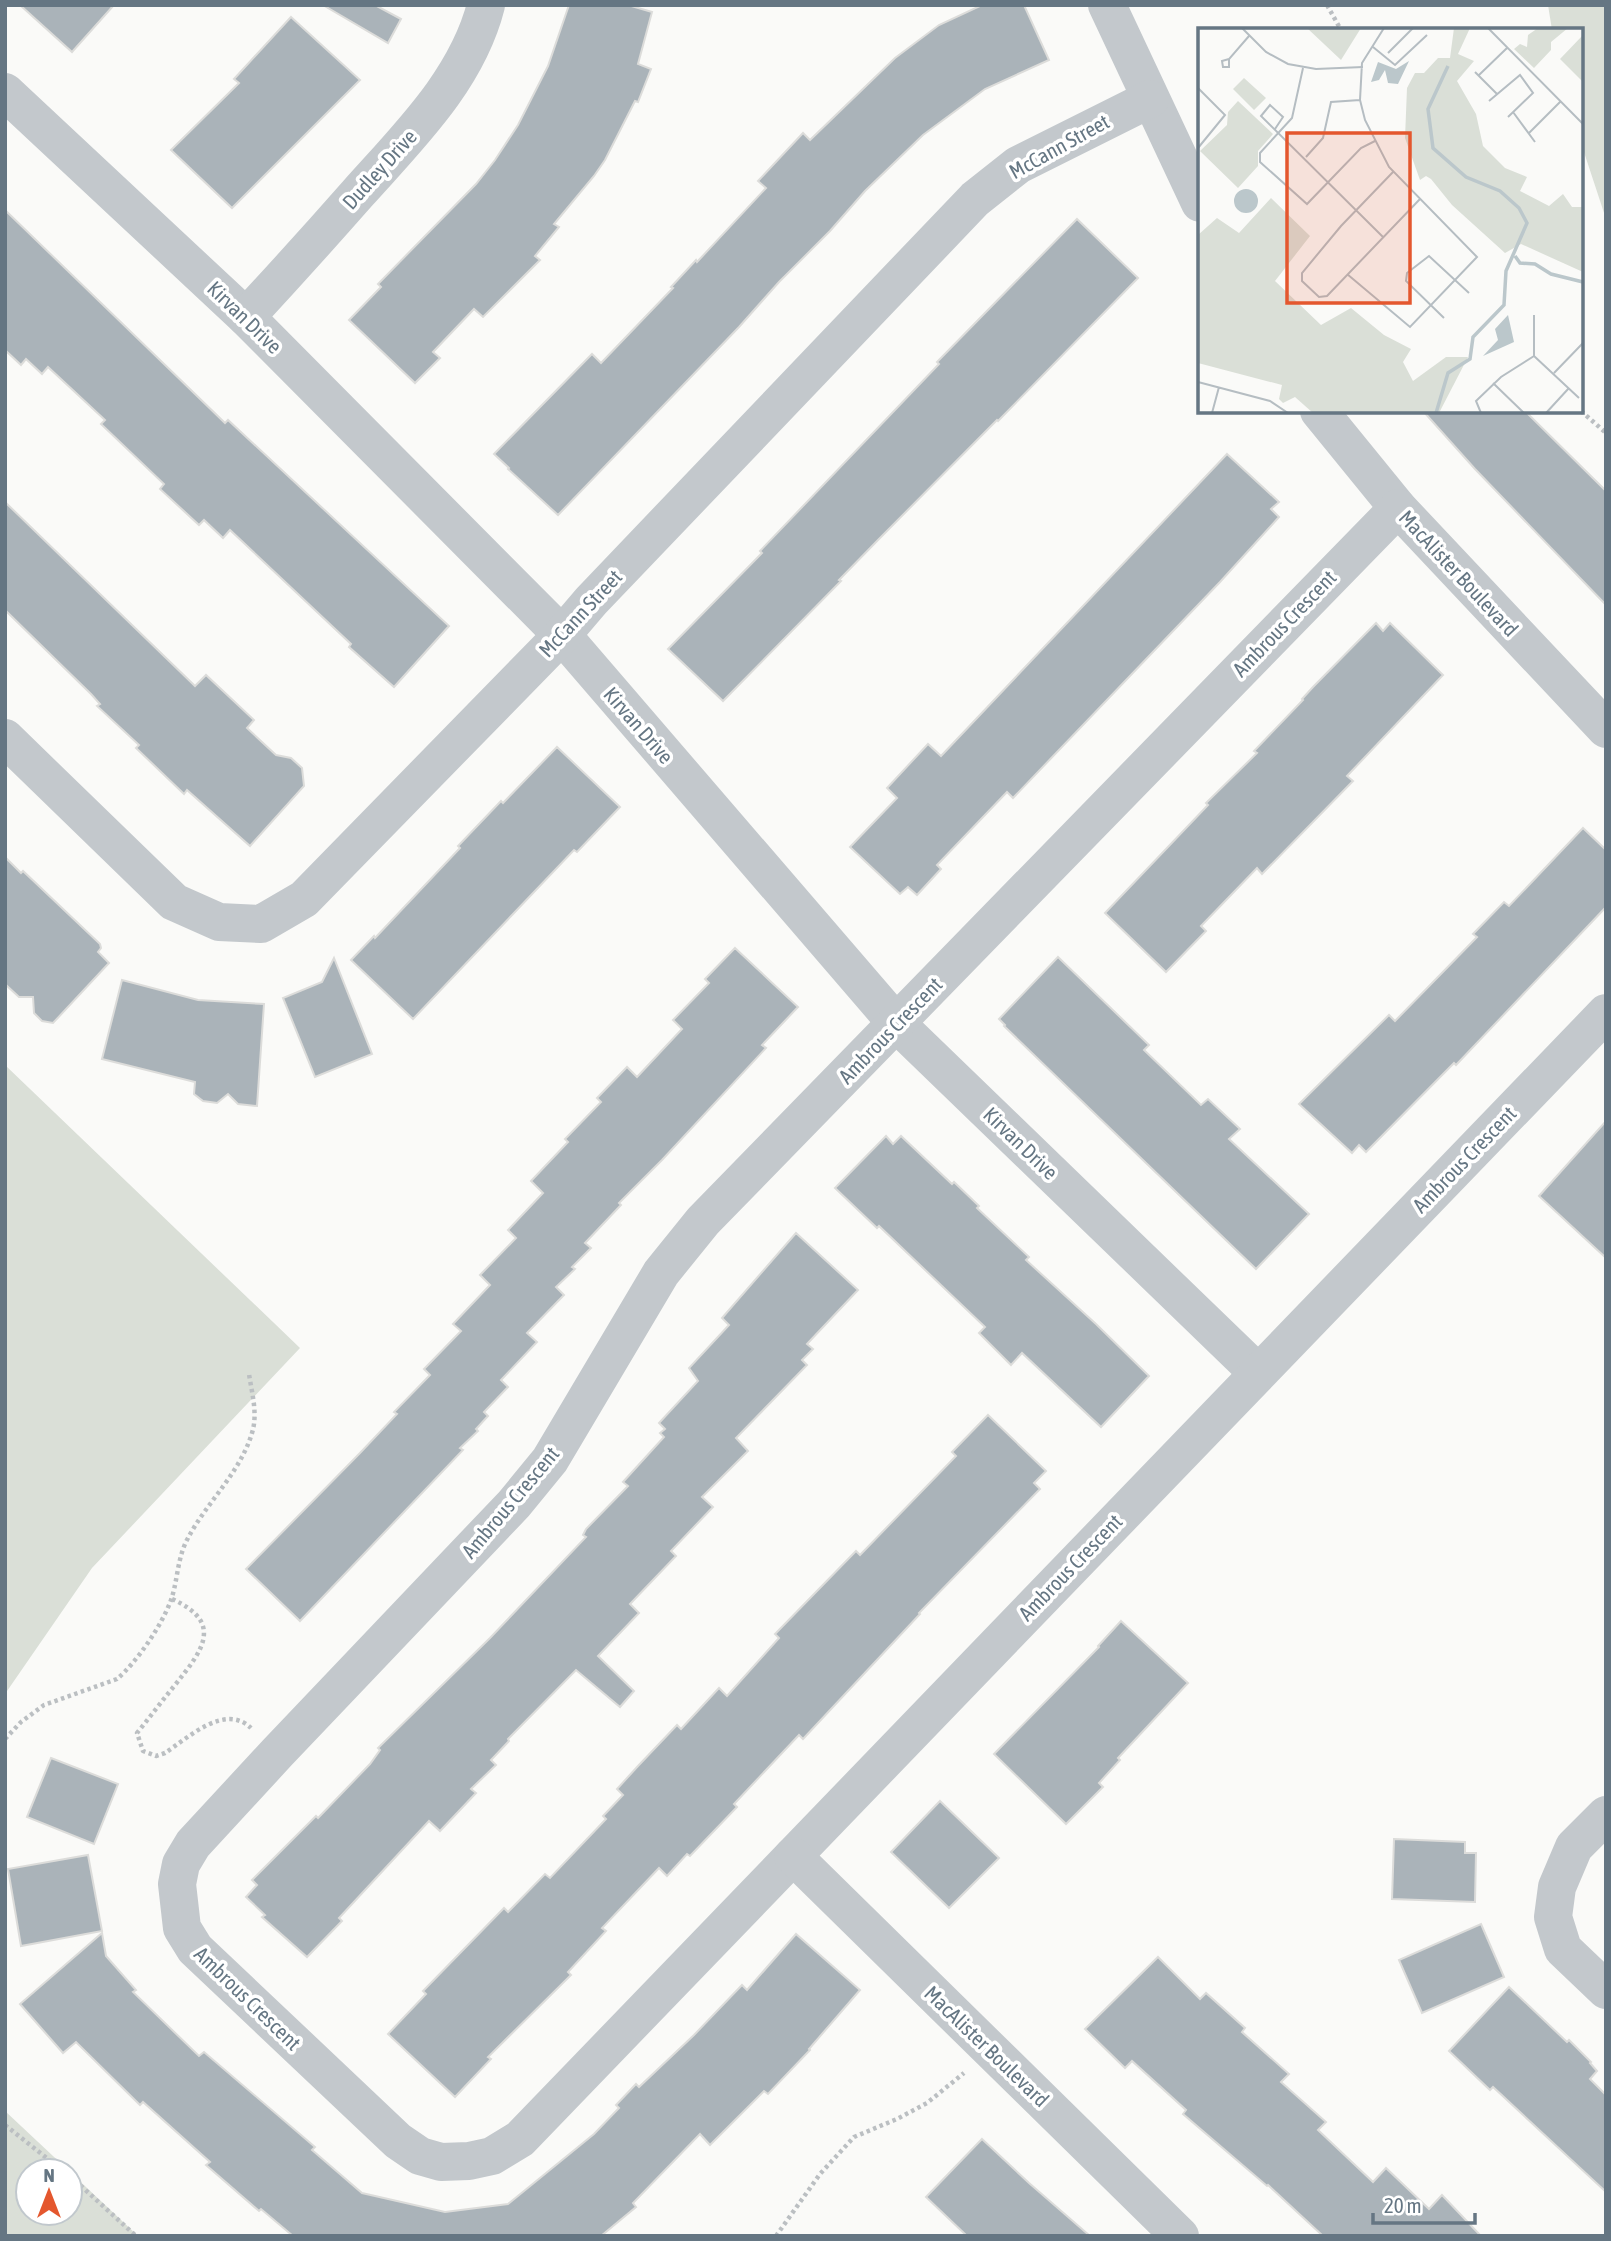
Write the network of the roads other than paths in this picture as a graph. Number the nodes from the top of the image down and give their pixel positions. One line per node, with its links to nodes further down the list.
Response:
1 (486, 5): 6 (street, Dudley Drive)
2 (1107, 5): 4 (street)
3 (5, 92): 6 (street, Kirvan Drive)
4 (1150, 99): 5 (street); 9 (street, McCann Street)
5 (1198, 199)
6 (246, 317): 9 (street, Kirvan Drive)
7 (1321, 413): 8 (street, MacAlister Boulevard)
8 (1398, 508): 10 (street, MacAlister Boulevard); 13 (street, Ambrous Crescent)
9 (562, 635): 11 (street, McCann Street); 13 (street, Kirvan Drive)
10 (1606, 729)
11 (5, 738)
12 (1606, 1013): 14 (street, Ambrous Crescent)
13 (897, 1024): 14 (street, Kirvan Drive); 16 (street, Ambrous Crescent)
14 (1257, 1371): 16 (street, Ambrous Crescent)
15 (1606, 1815): 17 (street)
16 (793, 1856): 18 (street, MacAlister Boulevard)
17 (1606, 1990)
18 (1180, 2236)

